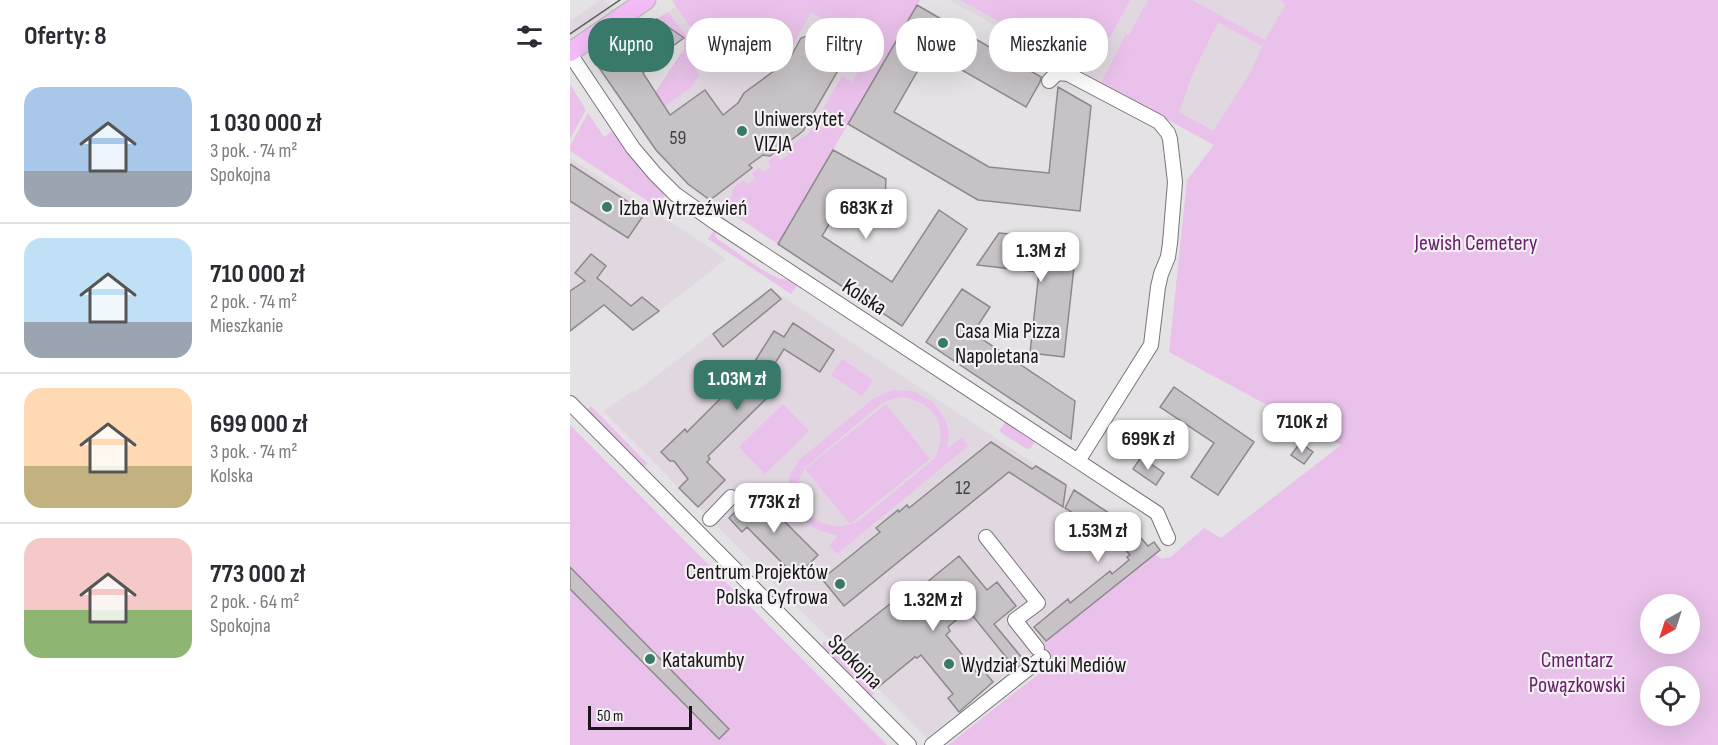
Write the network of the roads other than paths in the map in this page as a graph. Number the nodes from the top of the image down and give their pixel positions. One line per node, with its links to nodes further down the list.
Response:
1 (646, 0): 2 (main road)
2 (570, 53): 5 (street, Kolska)
3 (1049, 81): 5 (street)
4 (570, 403): 10 (street, Spokojna)
5 (1078, 460): 9 (street, Kolska)
6 (731, 497): 7 (street)
7 (710, 519)
8 (986, 537): 11 (street)
9 (1168, 538)
10 (909, 745)
11 (932, 745)

